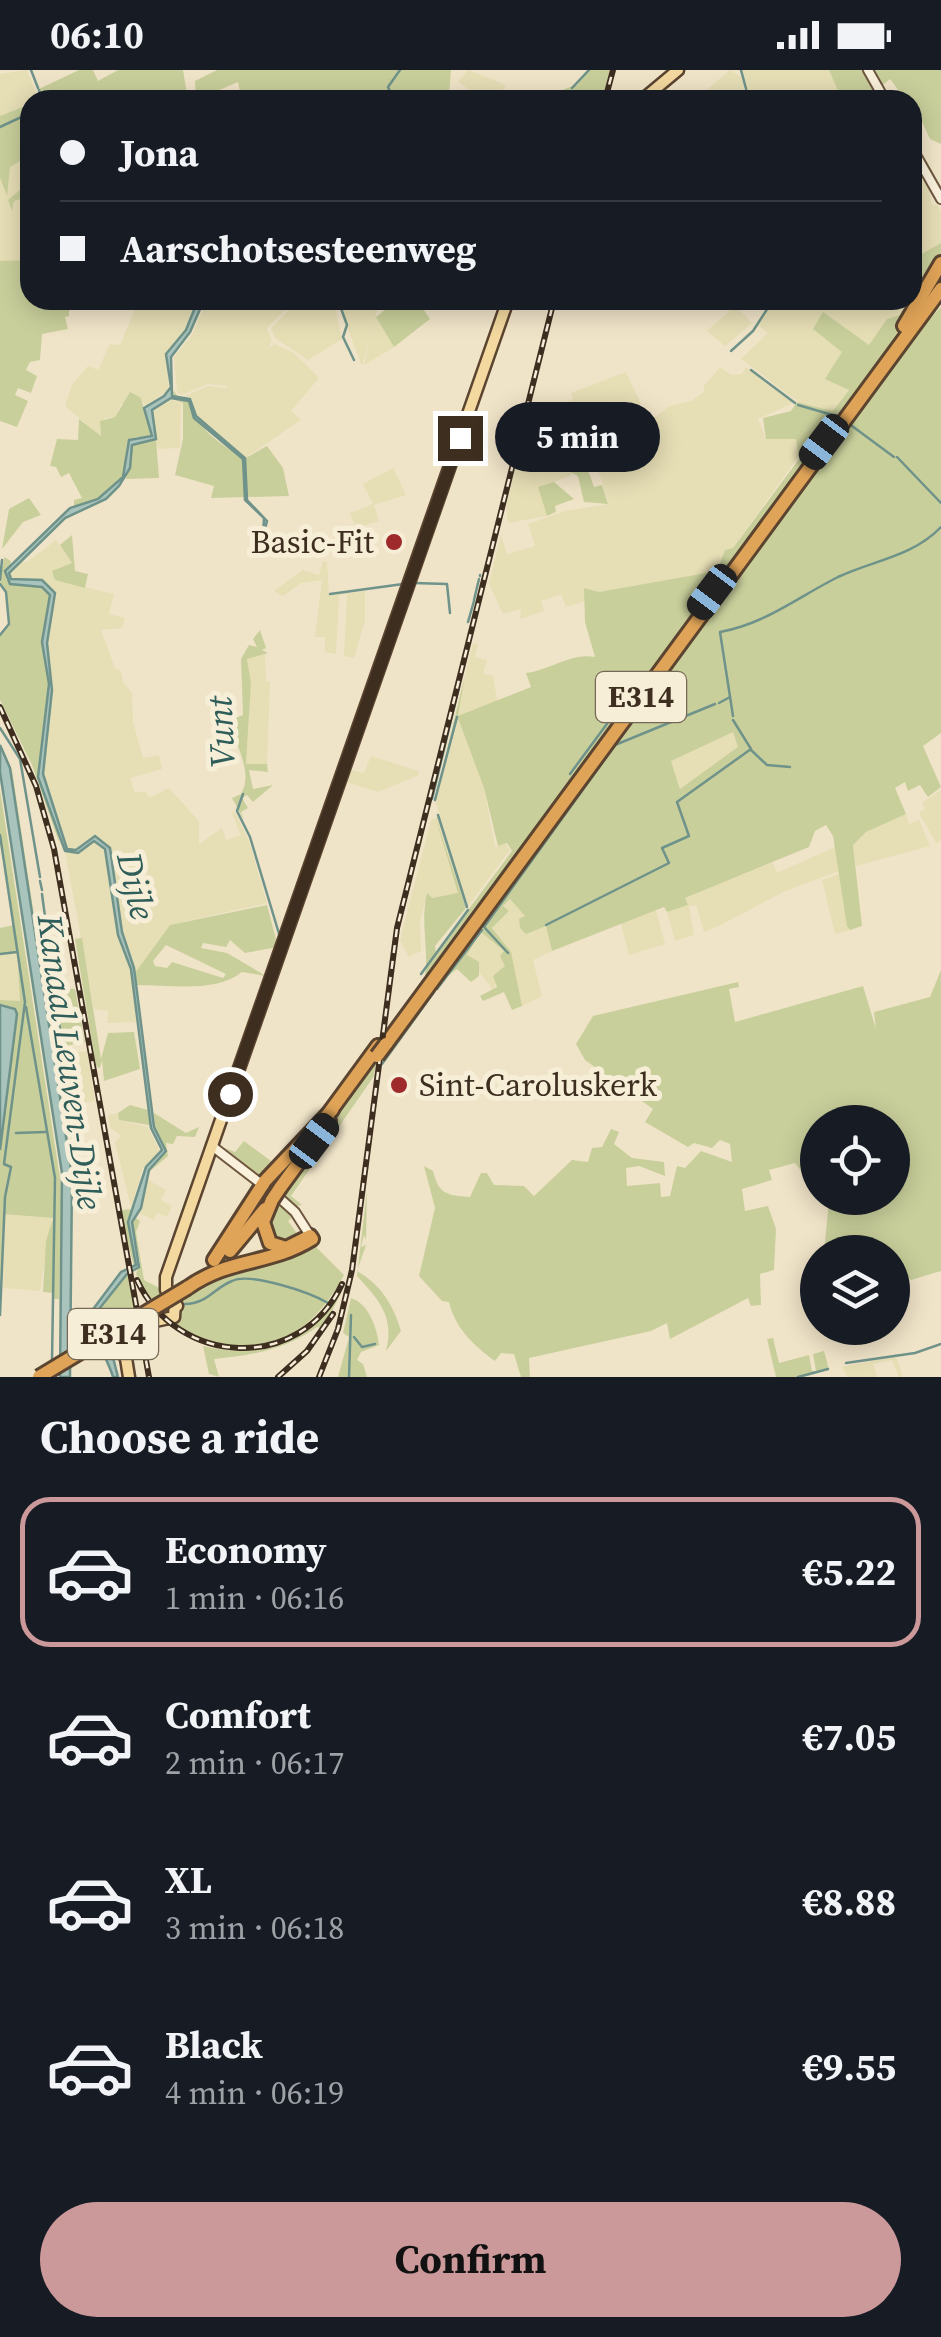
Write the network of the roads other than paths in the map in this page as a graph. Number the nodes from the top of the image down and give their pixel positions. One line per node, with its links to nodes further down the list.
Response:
1 (678, 70): 2 (main road)
2 (654, 90)
3 (922, 166): 4 (main road)
4 (941, 199)
5 (941, 263): 7 (highway)
6 (941, 285): 11 (highway, E314)
7 (922, 297)
8 (941, 304): 11 (highway)
9 (505, 310): 13 (main road)
10 (915, 310): 11 (highway)
11 (891, 353): 12 (highway, E314)
12 (382, 1046): 14 (highway, E314); 14 (highway, E314)
13 (213, 1144): 14 (main road); 17 (main road)
14 (267, 1188): 15 (main road); 15 (highway); 16 (highway, E314); 16 (highway, E314)
15 (312, 1237): 16 (highway)
16 (190, 1285): 18 (highway, E314, bridge); 19 (highway, E314, bridge)
17 (130, 1376)
18 (29, 1377)
19 (39, 1377)

